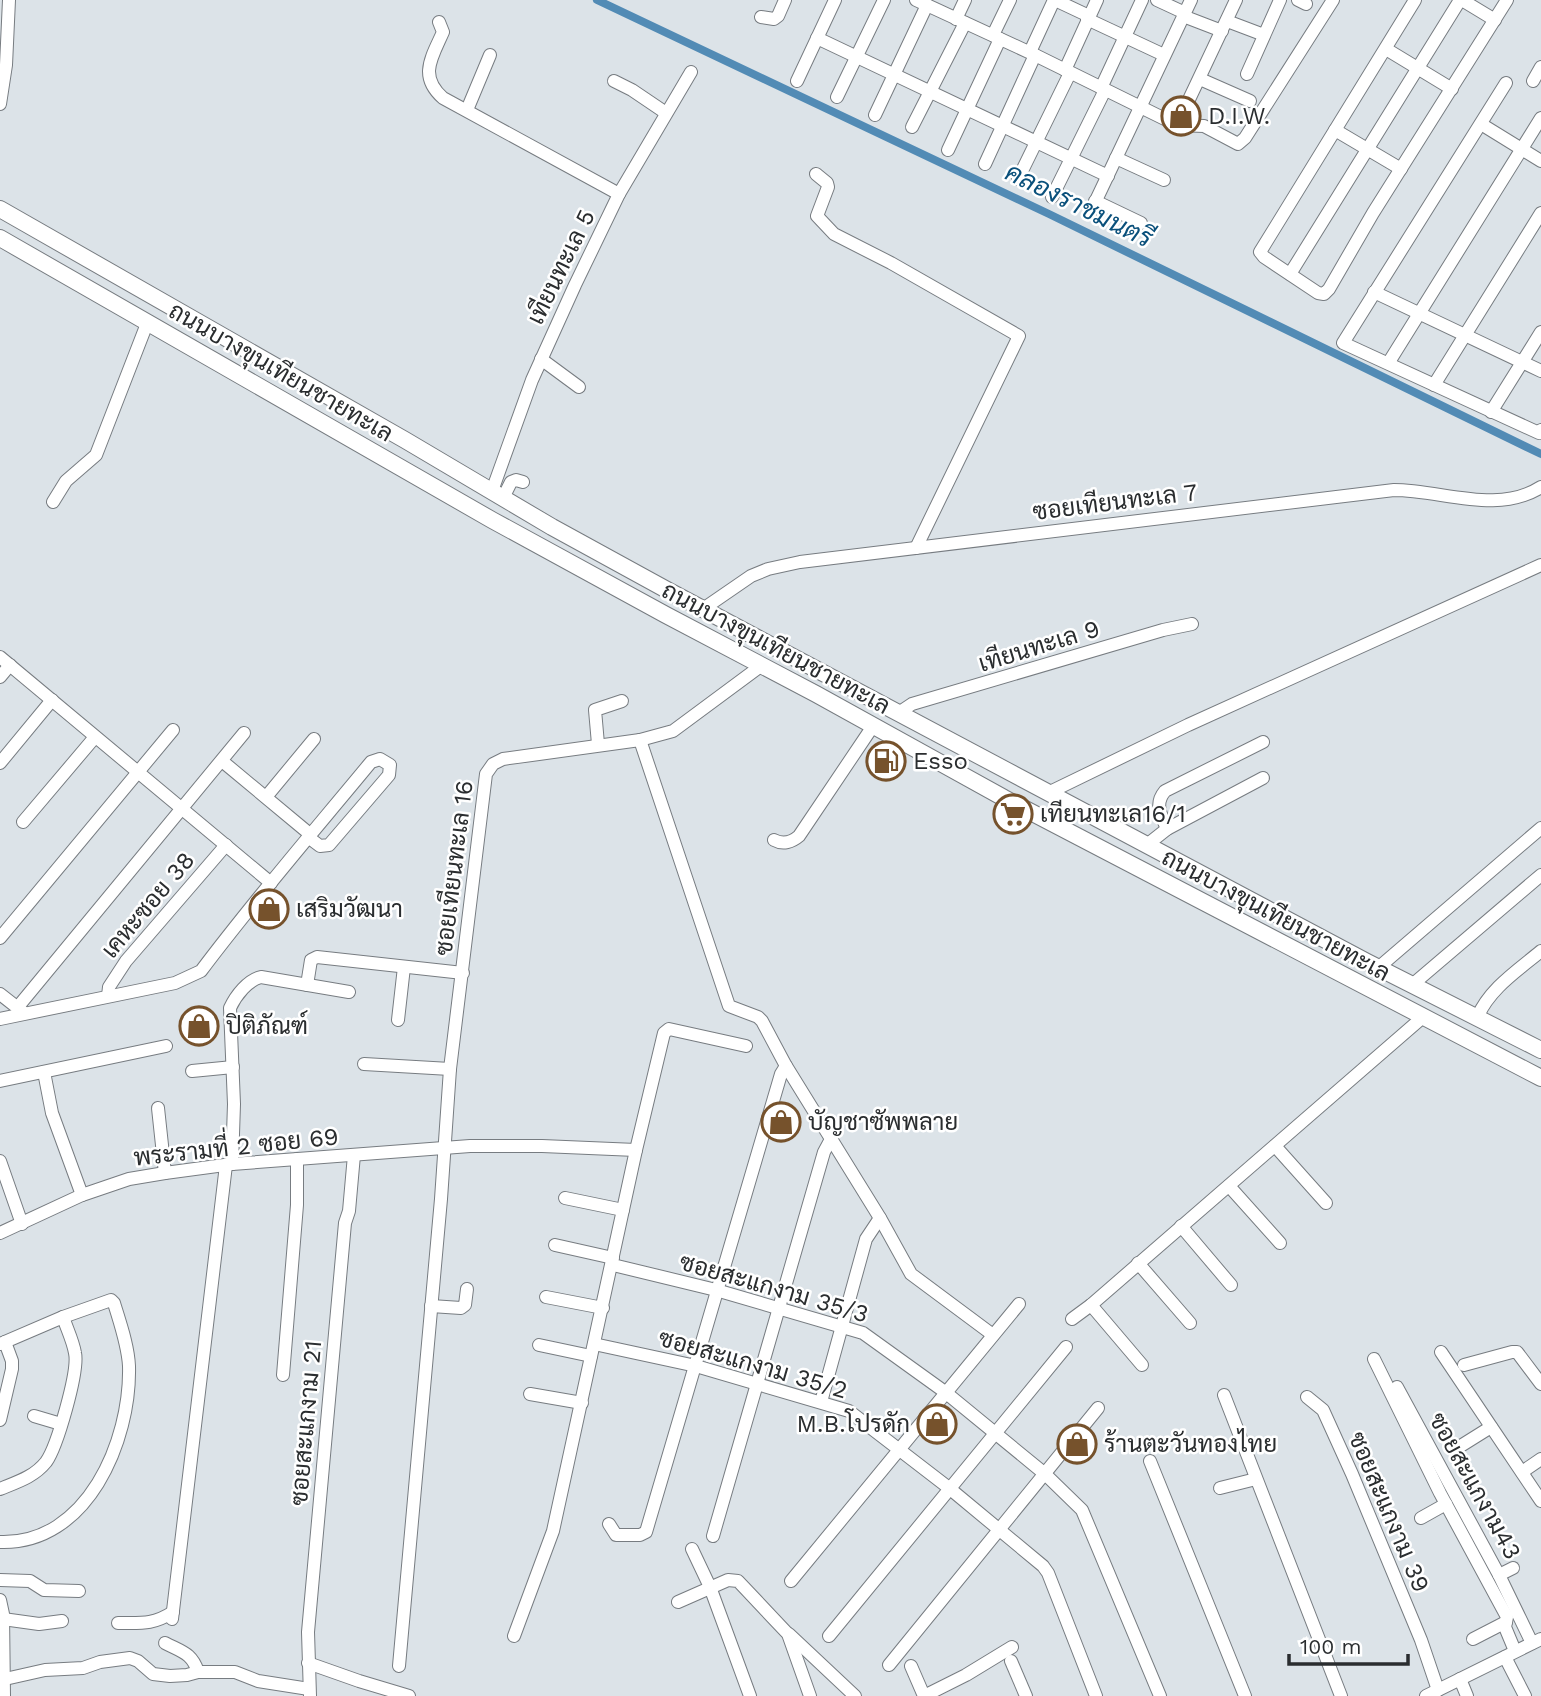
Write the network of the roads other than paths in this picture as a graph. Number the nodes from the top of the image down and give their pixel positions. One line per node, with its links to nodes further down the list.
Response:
1 (9, 0): 51 (street)
2 (785, 0): 20 (street)
3 (835, 0): 29 (street)
4 (884, 0): 34 (street)
5 (965, 0): 23 (street)
6 (1010, 0): 27 (street)
7 (1054, 0): 21 (street); 31 (street)
8 (1097, 0): 21 (street)
9 (1142, 0): 28 (street)
10 (1157, 0): 19 (street)
11 (1191, 0): 19 (street)
12 (1236, 0): 25 (street)
13 (1280, 0): 26 (street)
14 (1333, 0): 59 (street)
15 (1415, 0): 30 (street)
16 (1461, 0): 22 (street); 36 (street)
17 (1507, 0): 22 (street)
18 (920, 1): 23 (street); 40 (street)
19 (1184, 14): 25 (street); 33 (street)
20 (761, 17)
21 (1088, 18): 28 (street); 38 (street)
22 (1494, 20): 47 (street)
23 (961, 21): 27 (street); 48 (street)
24 (439, 22): 54 (street)
25 (1224, 26): 26 (street); 41 (street)
26 (1265, 35): 39 (street)
27 (996, 37): 31 (street); 53 (street)
28 (1125, 37): 33 (street); 46 (street)
29 (817, 38): 34 (street); 43 (street)
30 (1386, 49): 36 (street); 62 (street)
31 (1032, 54): 38 (street); 60 (street)
32 (490, 55): 54 (street)
33 (1164, 55): 52 (street)
34 (856, 57): 40 (street); 49 (street)
35 (1541, 67): 44 (street)
36 (1418, 68): 47 (street); 64 (street)
37 (691, 72): 55 (street, เทียนทะเล 5)
38 (1068, 72): 46 (street); 63 (street)
39 (1247, 74)
40 (894, 75): 48 (street); 56 (street)
41 (1200, 79): 50 (street); 59 (street)
42 (614, 81): 55 (street)
43 (797, 81)
44 (1533, 81)
45 (1506, 83): 58 (street)
46 (1103, 89): 52 (street); 68 (street)
47 (1452, 89): 71 (street)
48 (930, 92): 53 (street); 61 (street)
49 (837, 97)
50 (1250, 101)
51 (0, 104)
52 (1139, 106): 59 (street); 67 (street)
53 (967, 108): 60 (street); 66 (street)
54 (467, 110): 76 (street)
55 (666, 113): 76 (street, เทียนทะเล 5)
56 (875, 115)
57 (1541, 118): 65 (street)
58 (1481, 124): 65 (street); 83 (street)
59 (1177, 125)
60 (1002, 126): 63 (street); 70 (street)
61 (912, 127)
62 (1335, 130): 64 (street); 82 (street)
63 (1037, 142): 68 (street); 74 (street)
64 (1368, 149): 71 (street); 82 (street)
65 (1521, 149): 69 (street); 84 (street)
66 (948, 150)
67 (1116, 158): 73 (street); 75 (street)
68 (1071, 159): 73 (street); 77 (street)
69 (1541, 162)
70 (985, 164)
71 (1401, 169): 82 (street)
72 (816, 174): 100 (street)
73 (1108, 176): 80 (street)
74 (1018, 179)
75 (1164, 180)
76 (619, 194): 88 (street, เทียนทะเล 5)
77 (1052, 197)
78 (0, 209): 98 (main road, ถนนบางขุนเทียนชายทะเล)
79 (1541, 213): 87 (street)
80 (1141, 223)
81 (0, 238): 85 (main road, ถนนบางขุนเทียนชายทะเล)
82 (1290, 274)
83 (1374, 292): 84 (street); 89 (street)
84 (1418, 313): 87 (street); 89 (street)
85 (148, 321): 99 (street); 104 (main road, ถนนบางขุนเทียนชายทะเล)
86 (1541, 332): 90 (street)
87 (1465, 334): 90 (street); 92 (street)
88 (541, 359): 93 (street); 98 (street, เทียนทะเล 5)
89 (1389, 362): 92 (street)
90 (1522, 362): 91 (street); 94 (street)
91 (1541, 371)
92 (1434, 385): 94 (street)
93 (579, 387)
94 (1491, 412): 95 (street)
95 (1541, 430)
96 (523, 482): 98 (street)
97 (1541, 487): 100 (street, ซอยเทียนทะเล 7)
98 (497, 494): 102 (main road, ถนนบางขุนเทียนชายทะเล)
99 (53, 502)
100 (916, 548): 103 (street, ซอยเทียนทะเล 7)
101 (1541, 565): 124 (street)
102 (679, 596): 103 (main road, ถนนบางขุนเทียนชายทะเล); 104 (main road)
103 (703, 609): 111 (main road, ถนนบางขุนเทียนชายทะเล)
104 (666, 615): 107 (main road, ถนนบางขุนเทียนชายทะเล)
105 (1192, 624): 111 (street, เทียนทะเล 9)
106 (5, 661): 108 (street); 109 (street)
107 (762, 665): 112 (main road, ถนนบางขุนเทียนชายทะเล); 117 (street, ซอยเทียนทะเล 16)
108 (0, 677)
109 (52, 700): 115 (street); 121 (street)
110 (622, 701): 119 (street)
111 (900, 712): 124 (main road, ถนนบางขุนเทียนชายทะเล)
112 (873, 726): 131 (street); 149 (main road, ถนนบางขุนเทียนชายทะเล)
113 (173, 730): 122 (street)
114 (244, 733): 120 (street)
115 (95, 737): 122 (street); 127 (street)
116 (314, 739): 125 (street)
117 (640, 740): 119 (street, ซอยเทียนทะเล 16); 159 (street)
118 (1263, 742): 129 (street)
119 (598, 744): 141 (street, ซอยเทียนทะเล 16)
120 (222, 761): 125 (street); 126 (street)
121 (0, 763)
122 (138, 772): 126 (street); 136 (street)
123 (1263, 778): 129 (street)
124 (1050, 792): 132 (main road, ถนนบางขุนเทียนชายทะเล)
125 (266, 797): 130 (street)
126 (183, 809): 133 (street); 148 (street)
127 (23, 822)
128 (1541, 828): 140 (street)
129 (1167, 829): 132 (street)
130 (309, 836): 130 (street); 135 (street)
131 (774, 840)
132 (1148, 844): 140 (main road, ถนนบางขุนเทียนชายทะเล)
133 (226, 845): 135 (street); 146 (street, เคหะซอย 38)
134 (1541, 875): 143 (street)
135 (271, 883): 146 (street)
136 (5, 923): 137 (street)
137 (0, 938)
138 (1541, 951): 152 (street)
139 (404, 967): 141 (street); 142 (street); 151 (street)
140 (1378, 968): 143 (main road, ถนนบางขุนเทียนชายทะเล)
141 (463, 973): 161 (street, ซอยเทียนทะเล 16)
142 (307, 985): 144 (street); 160 (street)
143 (1412, 985): 147 (main road, ถนนบางขุนเทียนชายทะเล)
144 (349, 992)
145 (0, 994): 148 (street)
146 (108, 996): 148 (street)
147 (1458, 1008): 152 (main road, ถนนบางขุนเทียนชายทะเล); 153 (main road)
148 (22, 1011): 150 (street)
149 (1423, 1017): 153 (main road, ถนนบางขุนเทียนชายทะเล); 168 (street)
150 (0, 1019)
151 (398, 1020)
152 (1482, 1020): 154 (main road); 157 (main road, ถนนบางขุนเทียนชายทะเล)
153 (1447, 1030): 154 (main road, ถนนบางขุนเทียนชายทะเล)
154 (1477, 1045): 164 (main road, ถนนบางขุนเทียนชายทะเล)
155 (166, 1046): 163 (street)
156 (746, 1046): 170 (street)
157 (1541, 1049)
158 (364, 1064): 161 (street)
159 (786, 1066): 167 (street); 191 (street)
160 (233, 1067): 162 (street); 174 (street)
161 (450, 1069): 169 (street, ซอยเทียนทะเล 16)
162 (192, 1071)
163 (44, 1072): 165 (street); 177 (street)
164 (1541, 1078)
165 (0, 1081)
166 (159, 1108): 175 (street)
167 (831, 1139): 181 (street); 197 (street)
168 (1275, 1146): 176 (street); 179 (street)
169 (445, 1148): 170 (street, พระรามที่ 2 ซอย 69); 171 (street, พระรามที่ 2 ซอย 69); 195 (street, ซอยเทียนทะเล 16)
170 (636, 1150): 180 (street)
171 (354, 1155): 172 (street, พระรามที่ 2 ซอย 69); 265 (street, ซอยสะแกงาม 21)
172 (297, 1160): 174 (street, พระรามที่ 2 ซอย 69); 212 (street)
173 (0, 1161): 182 (street)
174 (229, 1165): 175 (street, พระรามที่ 2 ซอย 69); 257 (street)
175 (165, 1173): 177 (street, พระรามที่ 2 ซอย 69)
176 (1229, 1186): 183 (street); 185 (street)
177 (82, 1195): 182 (street, พระรามที่ 2 ซอย 69)
178 (565, 1198): 180 (street)
179 (1326, 1203)
180 (624, 1210): 187 (street)
181 (880, 1218): 201 (street); 202 (street)
182 (22, 1224): 184 (street, พระรามที่ 2 ซอย 69)
183 (1181, 1226): 188 (street); 189 (street)
184 (0, 1233)
185 (1280, 1243)
186 (555, 1245): 187 (street, ซอยสะแกงาม 35/3)
187 (613, 1261): 191 (street, ซอยสะแกงาม 35/3); 196 (street)
188 (1138, 1263): 194 (street); 200 (street)
189 (1231, 1285)
190 (467, 1289): 195 (street)
191 (716, 1290): 197 (street, ซอยสะแกงาม 35/3); 211 (street)
192 (546, 1297): 196 (street)
193 (1019, 1304): 202 (street)
194 (1091, 1305): 199 (street); 209 (street)
195 (431, 1306): 267 (street, ซอยเทียนทะเล 16)
196 (603, 1308): 206 (street)
197 (778, 1308): 201 (street, ซอยสะแกงาม 35/3); 213 (street)
198 (63, 1317): 203 (street); 225 (street); 244 (street)
199 (1072, 1319)
200 (1191, 1323)
201 (841, 1325): 216 (street, ซอยสะแกงาม 35/3); 220 (street)
202 (993, 1335): 216 (street)
203 (2, 1343): 224 (street)
204 (539, 1346): 206 (street, ซอยสะแกงาม 35/2)
205 (1066, 1347): 227 (street)
206 (593, 1350): 211 (street, ซอยสะแกงาม 35/2); 221 (street)
207 (1441, 1352): 226 (street)
208 (1374, 1359): 239 (street)
209 (1142, 1365)
210 (1464, 1365): 214 (street)
211 (696, 1366): 213 (street, ซอยสะแกงาม 35/2); 241 (street)
212 (283, 1375)
213 (757, 1384): 220 (street, ซอยสะแกงาม 35/2); 243 (street)
214 (1541, 1384)
215 (1397, 1387): 247 (street, ซอยสะแกงาม43)
216 (945, 1392): 227 (street, ซอยสะแกงาม 35/3); 229 (street)
217 (530, 1394): 221 (street)
218 (1224, 1395): 234 (street)
219 (1307, 1397): 273 (street, ซอยสะแกงาม 39)
220 (821, 1402): 229 (street, ซอยสะแกงาม 35/2)
221 (582, 1403): 259 (street)
222 (1098, 1408): 233 (street)
223 (34, 1416): 225 (street)
224 (0, 1420)
225 (61, 1424): 237 (street)
226 (1491, 1427): 228 (street); 232 (street)
227 (995, 1432): 233 (street, ซอยสะแกงาม 35/3); 235 (street)
228 (1459, 1447)
229 (899, 1448): 235 (street, ซอยสะแกงาม 35/2); 249 (street)
230 (1541, 1459): 232 (street)
231 (1150, 1461): 283 (street)
232 (1522, 1472): 238 (street)
233 (1045, 1474): 242 (street); 282 (street, ซอยสะแกงาม 35/3)
234 (1256, 1479): 236 (street); 284 (street)
235 (949, 1488): 242 (street, ซอยสะแกงาม 35/2); 260 (street)
236 (1220, 1488)
237 (0, 1489)
238 (1541, 1501)
239 (1446, 1504): 240 (street); 256 (street)
240 (1421, 1518)
241 (609, 1524)
242 (999, 1529): 266 (street); 281 (street, ซอยสะแกงาม 35/2)
243 (713, 1536)
244 (0, 1542)
245 (692, 1549): 250 (street)
246 (1513, 1568): 247 (street)
247 (1499, 1575): 262 (street, ซอยสะแกงาม43)
248 (0, 1580): 251 (street)
249 (791, 1581)
250 (710, 1587): 253 (street); 258 (street); 276 (street)
251 (79, 1591)
252 (0, 1600): 254 (street)
253 (678, 1602)
254 (2, 1616): 255 (street); 270 (street)
255 (62, 1621)
256 (1506, 1622): 261 (street); 264 (street)
257 (118, 1623)
258 (788, 1634): 277 (street); 278 (street)
259 (514, 1636)
260 (829, 1636)
261 (1473, 1639)
262 (1537, 1641): 264 (street)
263 (166, 1643): 269 (street)
264 (1510, 1654): 271 (street); 286 (street)
265 (308, 1663): 272 (street, ซอยสะแกงาม 21); 275 (street)
266 (889, 1665)
267 (398, 1666)
268 (911, 1667): 279 (street)
269 (198, 1672): 270 (street); 272 (street)
270 (5, 1679): 274 (street)
271 (1460, 1679): 273 (street); 285 (street)
272 (309, 1693)
273 (1434, 1693)
274 (4, 1696)
275 (409, 1696)
276 (750, 1696)
277 (810, 1696)
278 (855, 1696)
279 (924, 1696): 280 (street)
280 (1026, 1696)
281 (1096, 1696)
282 (1160, 1696)
283 (1245, 1696)
284 (1340, 1696)
285 (1467, 1696)
286 (1525, 1696)

